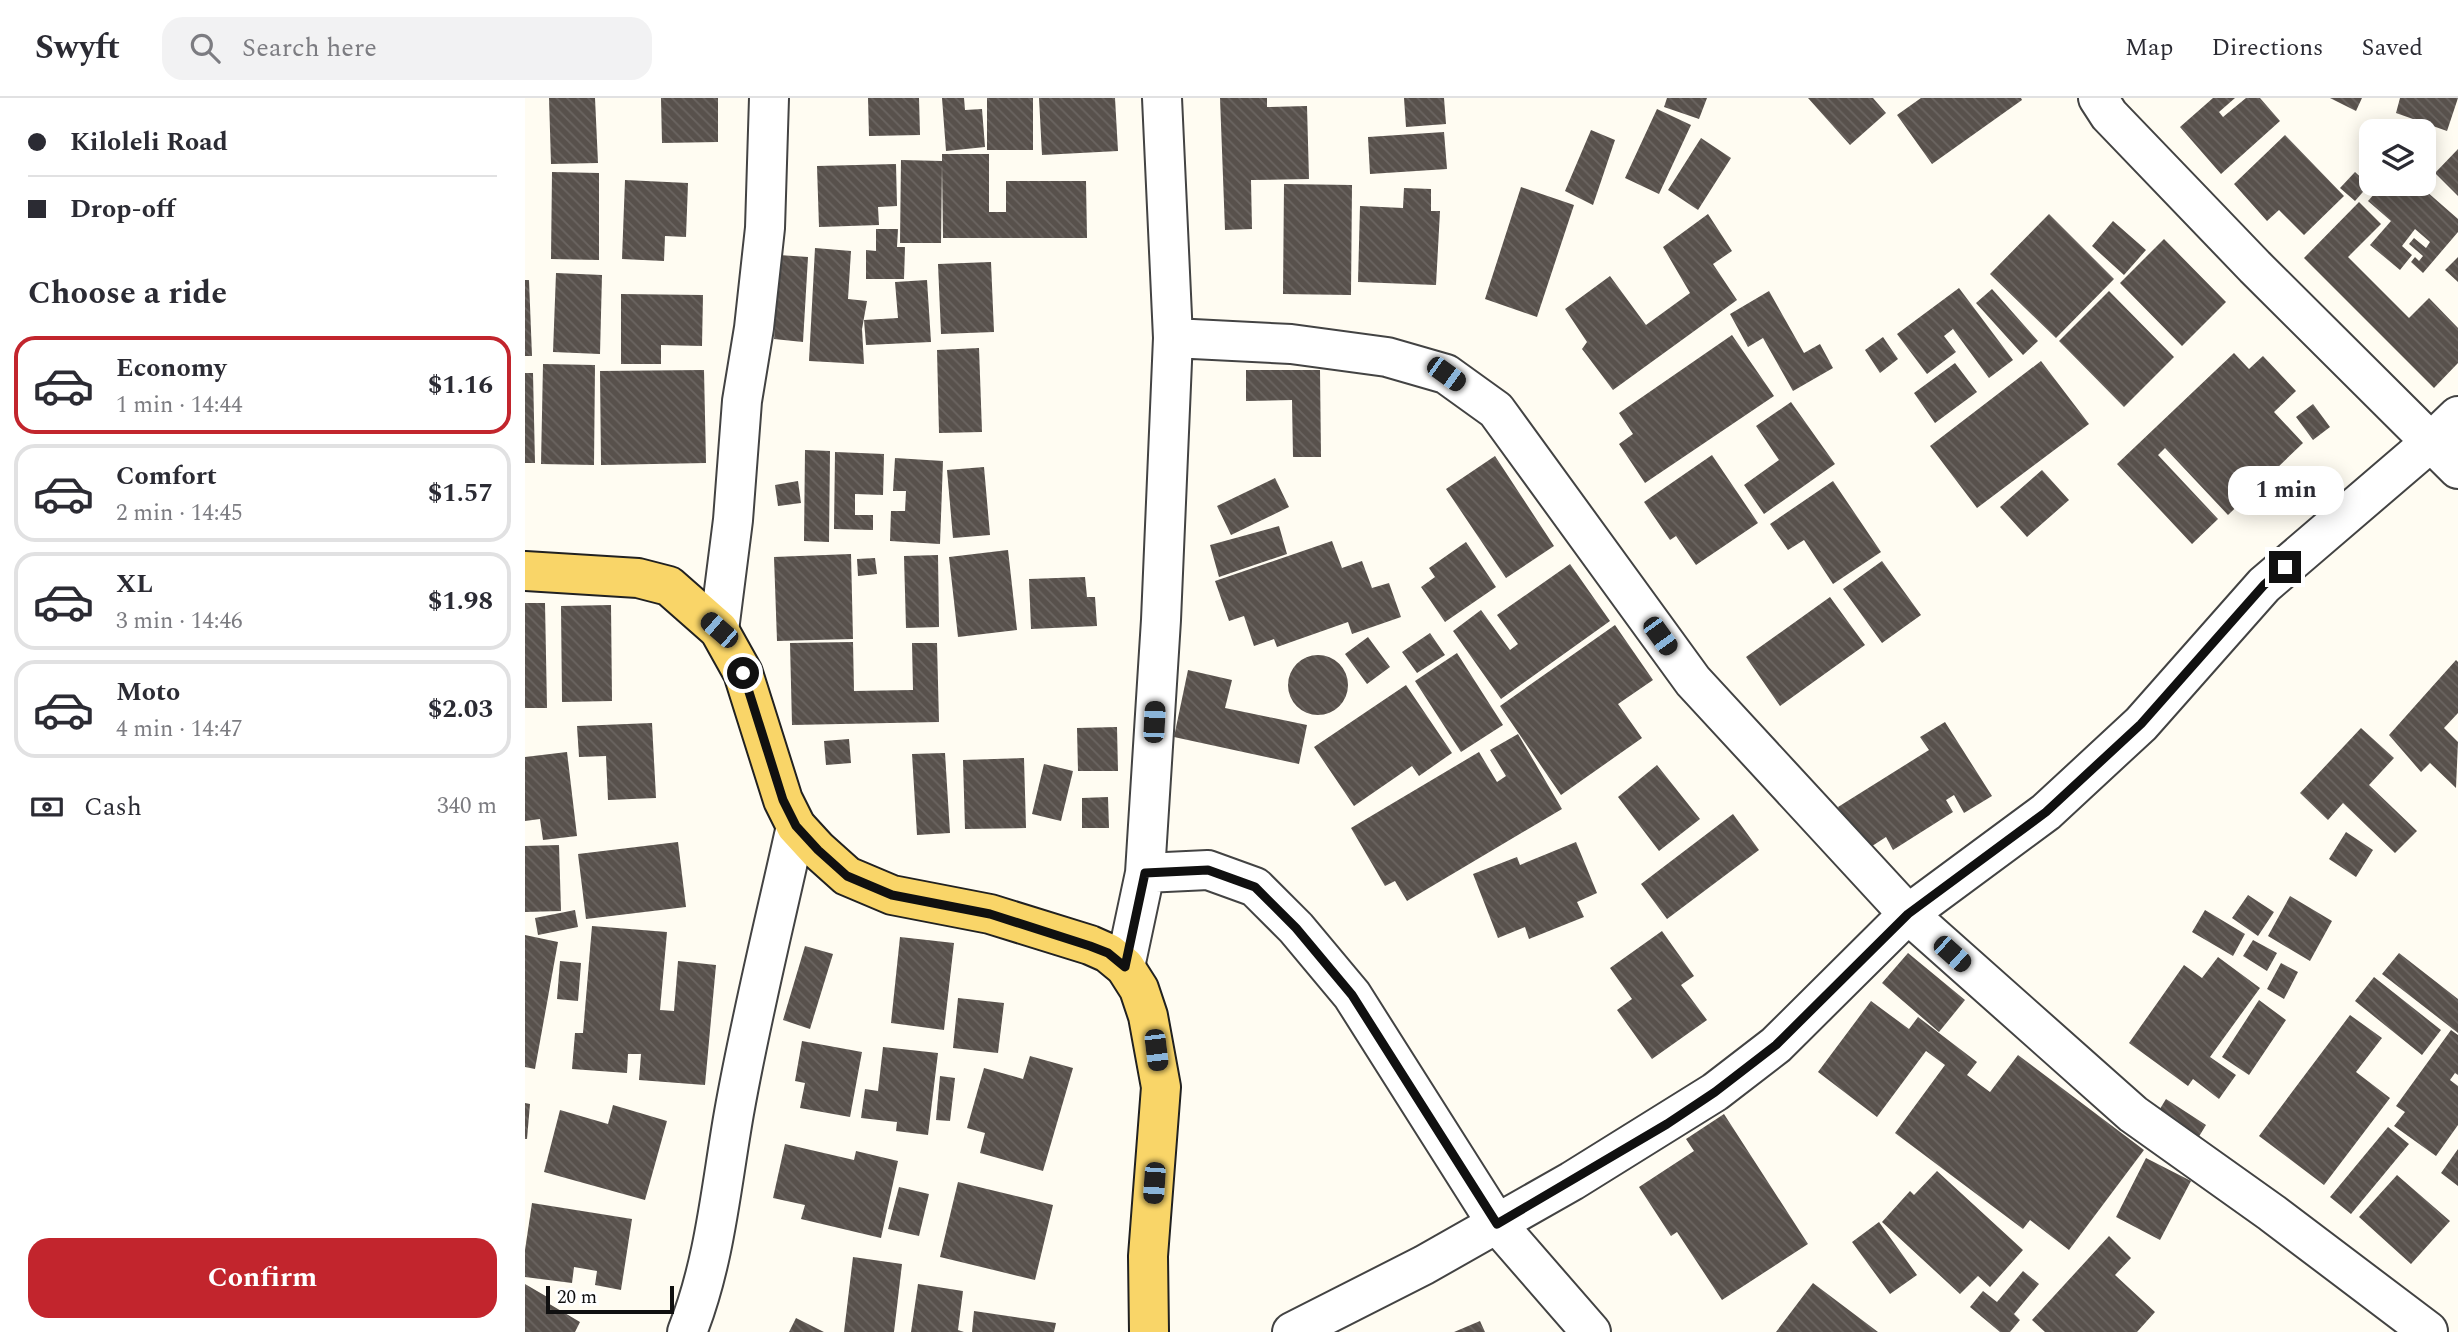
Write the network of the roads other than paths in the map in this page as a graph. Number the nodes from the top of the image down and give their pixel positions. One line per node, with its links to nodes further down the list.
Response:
1 (769, 98): 8 (street)
2 (1162, 98): 4 (street)
3 (2098, 98): 5 (street)
4 (1173, 338): 10 (street); 11 (street)
5 (2445, 429): 6 (street); 11 (street)
6 (2458, 469)
7 (525, 571): 8 (main road)
8 (719, 630): 9 (main road)
9 (796, 826): 12 (main road); 15 (street)
10 (1145, 873): 12 (street); 13 (street)
11 (1908, 914): 13 (street); 14 (street)
12 (1125, 967): 16 (main road)
13 (1497, 1224): 17 (street); 18 (street)
14 (2428, 1331)
15 (687, 1332)
16 (1149, 1332)
17 (1292, 1332)
18 (1591, 1332)

